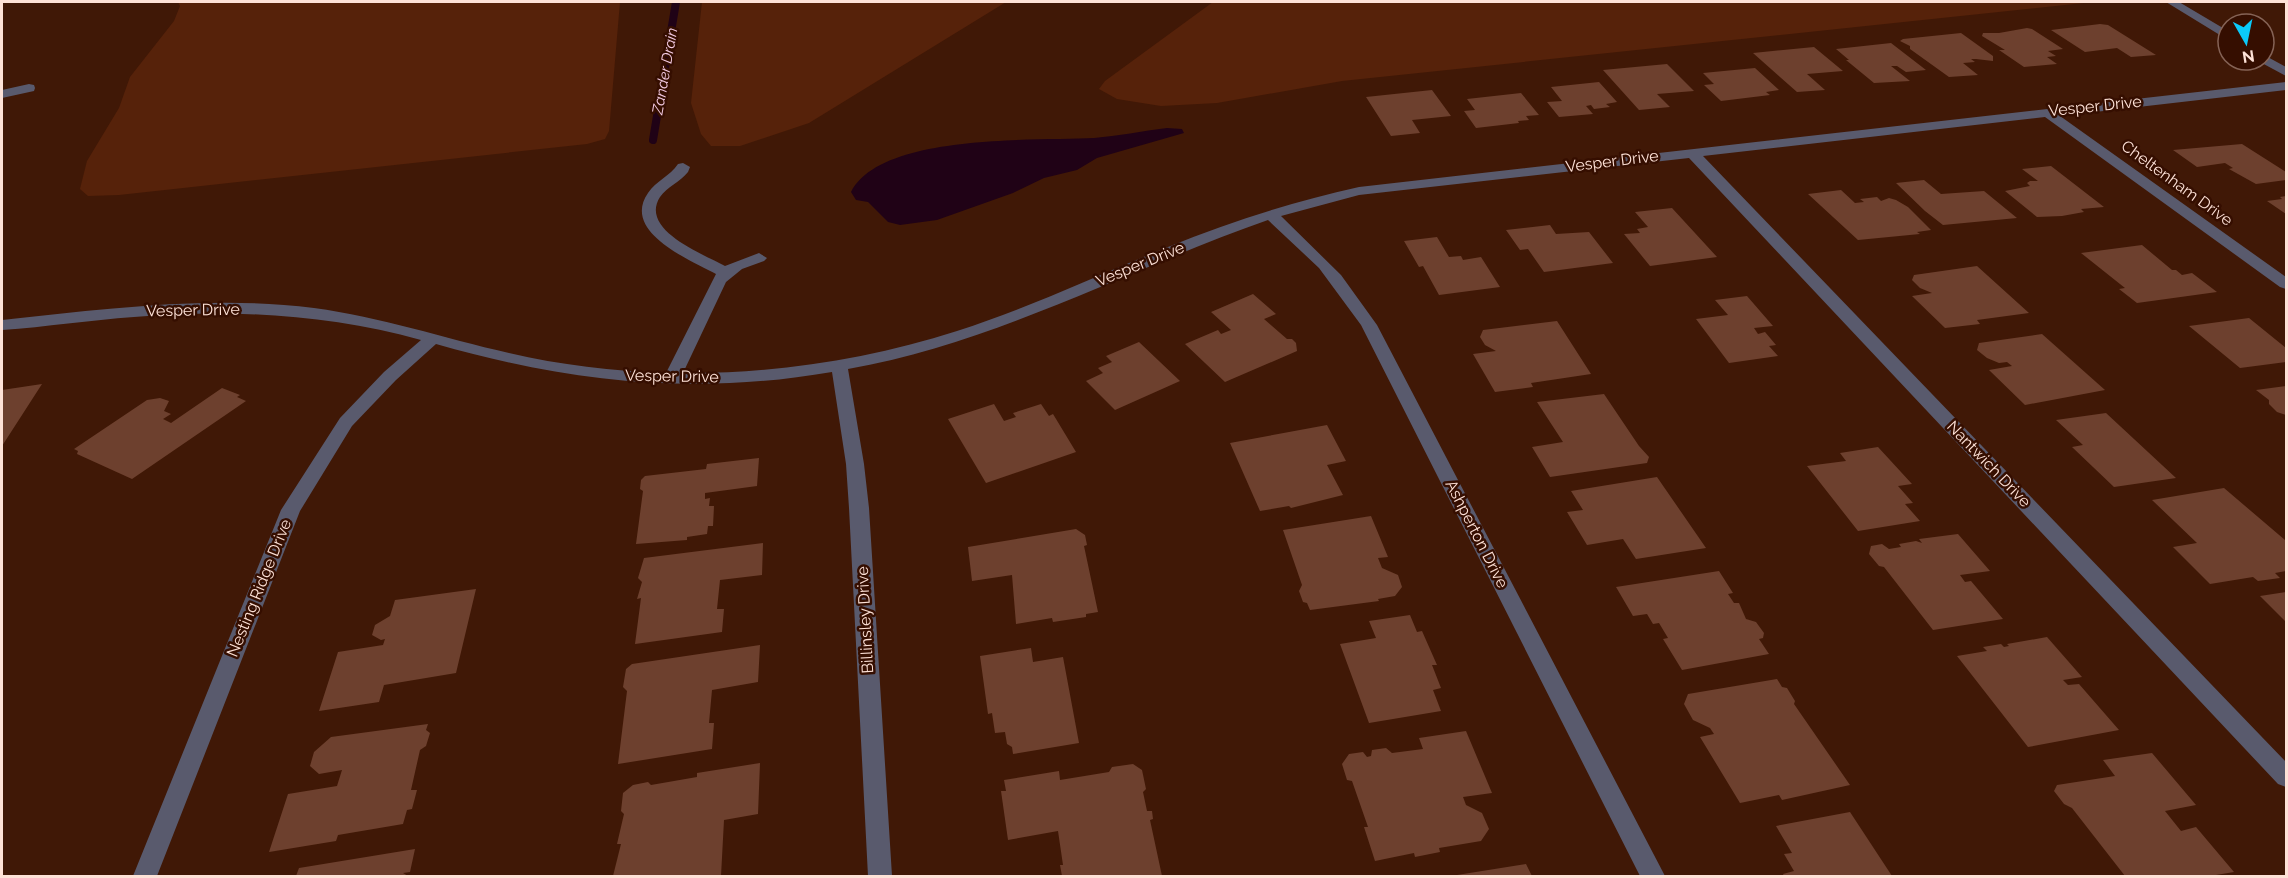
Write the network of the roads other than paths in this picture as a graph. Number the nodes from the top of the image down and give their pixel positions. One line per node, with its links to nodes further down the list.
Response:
1 (2172, 2): 2 (street)
2 (2216, 29)
3 (2286, 86): 6 (street, Vesper Drive)
4 (29, 88): 5 (street)
5 (2, 94)
6 (2046, 112): 7 (street, Vesper Drive); 12 (street, Cheltenham Drive)
7 (1691, 152): 9 (street, Vesper Drive); 17 (street, Nantwich Drive)
8 (683, 167): 11 (street)
9 (1270, 214): 15 (street, Vesper Drive); 20 (street, Ashperton Drive)
10 (759, 258): 11 (street)
11 (725, 272): 16 (street)
12 (2286, 284)
13 (2, 325): 14 (street, Vesper Drive)
14 (433, 338): 16 (street, Vesper Drive); 18 (street, Nesting Ridge Drive)
15 (839, 365): 16 (street, Vesper Drive); 19 (street, Billinsley Drive)
16 (672, 378)
17 (2286, 777)
18 (145, 876)
19 (880, 876)
20 (1653, 876)

